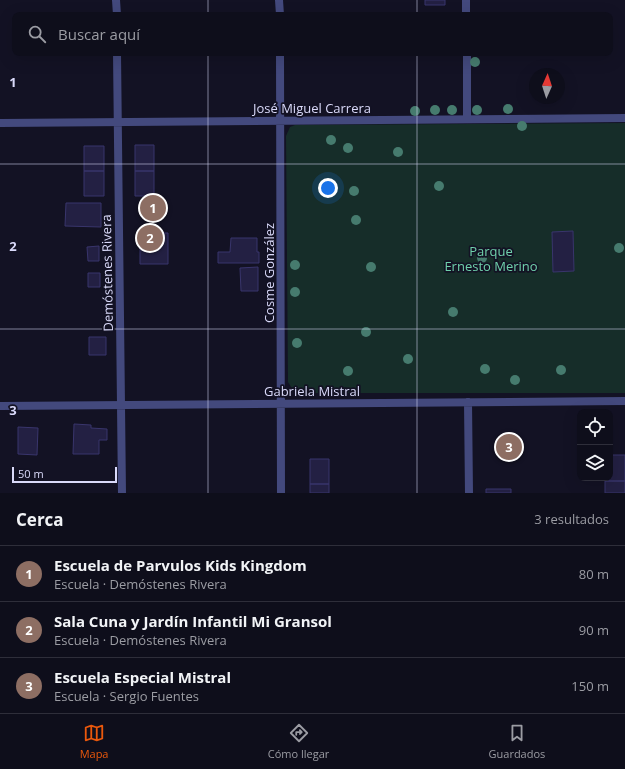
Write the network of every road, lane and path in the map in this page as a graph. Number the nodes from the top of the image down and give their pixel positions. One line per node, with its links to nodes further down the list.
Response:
1 (116, 0): 4 (street)
2 (279, 0): 5 (street)
3 (466, 0): 6 (street)
4 (117, 12)
5 (280, 12)
6 (466, 12)
7 (117, 56): 13 (street, Demóstenes Rivera)
8 (280, 56): 12 (street, Cosme González)
9 (466, 56): 11 (street)
10 (625, 118): 11 (street, José Miguel Carrera)
11 (467, 119): 12 (street, José Miguel Carrera)
12 (281, 121): 13 (street, José Miguel Carrera); 17 (street, Cosme González)
13 (118, 122): 14 (street, José Miguel Carrera); 18 (street, Demóstenes Rivera)
14 (0, 123)
15 (625, 401): 16 (street, Gabriela Mistral)
16 (468, 402): 17 (street, Gabriela Mistral); 22 (street)
17 (281, 404): 18 (street, Gabriela Mistral); 21 (street, Cosme González)
18 (121, 405): 19 (street, Gabriela Mistral); 20 (street, Demóstenes Rivera)
19 (0, 406)
20 (122, 493)
21 (281, 493)
22 (469, 493)

